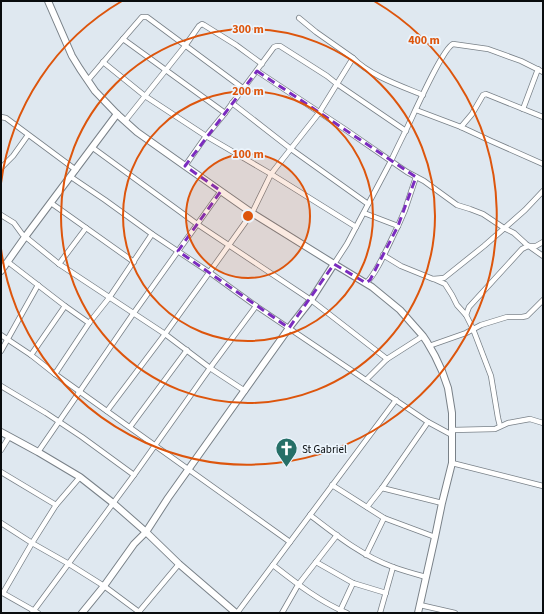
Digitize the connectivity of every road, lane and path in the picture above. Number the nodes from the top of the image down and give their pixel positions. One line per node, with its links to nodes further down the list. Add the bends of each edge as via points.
1 (48, 1): 12 (street, via 72,56)
2 (299, 18): 5 (street)
3 (123, 39): 4 (street, via 142,17 146,17); 6 (street); 9 (street)
4 (185, 46): 7 (street, via 202,24); 9 (street); 14 (street)
5 (353, 58): 13 (street); 15 (street, via 372,72)
6 (103, 62): 12 (street); 16 (street)
7 (262, 64): 10 (street); 13 (street, via 274,47 280,46)
8 (538, 69): 11 (street); 15 (street, via 488,49 453,44 444,54); 18 (street)
9 (166, 70): 16 (street); 20 (street)
10 (257, 71): 14 (street); 21 (street)
11 (543, 72)
12 (88, 80): 22 (street)
13 (337, 84): 21 (street); 27 (street)
14 (244, 88): 17 (street)
15 (423, 95): 19 (street)
16 (145, 96): 25 (street); 29 (street)
17 (232, 104): 20 (street); 31 (street)
18 (523, 109): 23 (street); 26 (street, via 486,94)
19 (416, 110): 26 (street); 27 (street)
20 (225, 113): 29 (street)
21 (319, 113): 31 (street); 32 (street)
22 (117, 114): 25 (street); 30 (street)
23 (543, 117)
24 (2, 118): 28 (street, via 6,118)
25 (125, 121): 34 (street)
26 (461, 127): 33 (street)
27 (406, 131): 32 (street)
28 (28, 135): 35 (street); 36 (street)
29 (206, 136): 34 (street); 37 (street)
30 (93, 148): 36 (street); 47 (street)
31 (291, 149): 37 (street); 43 (street)
32 (390, 160): 39 (street); 43 (street)
33 (543, 163)
34 (185, 166): 41 (street)
35 (1, 168)
36 (76, 170): 38 (street)
37 (271, 174): 44 (street); 49 (street)
38 (71, 177): 42 (street); 52 (street)
39 (416, 177): 48 (street); 51 (street, via 457,205 470,208)
40 (543, 191): 51 (street)
41 (221, 192): 44 (street); 47 (street)
42 (51, 203): 50 (street); 53 (street)
43 (368, 204): 45 (street)
44 (252, 213): 55 (street); 63 (street)
45 (364, 213): 48 (street); 49 (street)
46 (1, 215): 53 (street, via 14,223)
47 (198, 224): 55 (street); 57 (street)
48 (398, 226): 58 (street)
49 (356, 227): 63 (street)
50 (86, 228): 61 (street); 62 (street)
51 (504, 228): 56 (street, via 514,232); 66 (street, via 444,278)
52 (152, 234): 57 (street); 61 (street)
53 (25, 237): 60 (street); 62 (street)
54 (543, 242): 56 (street, via 536,246)
55 (228, 245): 65 (street); 70 (street)
56 (528, 246): 59 (street); 75 (street, via 512,259 469,307)
57 (178, 251): 65 (street); 74 (street)
58 (384, 255): 66 (street, via 401,266); 67 (street)
59 (543, 256)
60 (8, 262): 64 (street); 68 (street)
61 (134, 262): 69 (street)
62 (59, 264): 69 (street)
63 (334, 264): 67 (street); 70 (street)
64 (1, 272)
65 (209, 272): 73 (street); 79 (street)
66 (433, 279): 75 (street, via 445,284 457,306)
67 (366, 283): 81 (street, via 400,310)
68 (38, 285): 72 (street); 82 (street)
69 (109, 298): 74 (street); 76 (street)
70 (311, 300): 77 (street); 87 (street)
71 (543, 300): 78 (street, via 527,316 507,317)
72 (65, 306): 76 (street); 86 (street)
73 (256, 306): 77 (street); 88 (street)
74 (133, 314): 79 (street); 93 (street)
75 (466, 315): 78 (street)
76 (90, 323): 89 (street)
77 (288, 328): 90 (street); 92 (street)
78 (473, 329): 83 (street); 99 (street, via 491,376)
79 (165, 334): 84 (street); 95 (street)
80 (1, 335): 82 (street)
81 (422, 336): 83 (street); 87 (street)
82 (8, 339): 85 (street); 86 (street)
83 (429, 346): 102 (street, via 448,388)
84 (187, 350): 88 (street); 100 (street)
85 (1, 351)
86 (31, 355): 89 (street)
87 (387, 359): 90 (street)
88 (210, 368): 92 (street); 104 (street)
89 (55, 374): 93 (street)
90 (366, 380): 94 (street)
91 (1, 386): 96 (street)
92 (245, 390): 108 (street)
93 (80, 392): 95 (street); 96 (street)
94 (396, 400): 97 (street); 112 (street)
95 (107, 411): 100 (street)
96 (58, 422): 106 (street); 110 (street)
97 (428, 422): 102 (street); 114 (street)
98 (543, 423): 99 (street, via 530,419)
99 (500, 426): 102 (street)
100 (130, 428): 104 (street)
101 (1, 432): 103 (street)
102 (452, 432): 107 (street)
103 (9, 437): 105 (street); 106 (street)
104 (155, 446): 108 (street); 110 (street)
105 (1, 450)
106 (38, 452): 111 (street)
107 (452, 463): 113 (street); 116 (street)
108 (189, 470): 122 (street); 126 (street)
109 (1, 472): 117 (street)
110 (134, 475): 115 (street)
111 (80, 477): 115 (street); 117 (street)
112 (332, 485): 118 (street); 119 (street)
113 (543, 486)
114 (382, 488): 116 (street); 118 (street)
115 (113, 503): 122 (street); 129 (street)
116 (442, 503): 124 (street)
117 (56, 505): 125 (street)
118 (367, 507): 120 (street)
119 (310, 515): 123 (street); 126 (street)
120 (384, 518): 124 (street); 127 (street)
121 (1, 523): 125 (street)
122 (146, 532): 130 (street); 136 (street, via 134,544)
123 (336, 535): 127 (street); 128 (street)
124 (435, 537): 133 (street)
125 (32, 542): 129 (street); 137 (street)
126 (290, 542): 131 (street)
127 (366, 555): 132 (street)
128 (316, 562): 134 (street); 135 (street)
129 (69, 564): 136 (street); 140 (street)
130 (180, 564): 143 (street); 144 (street)
131 (273, 565): 135 (street); 144 (street)
132 (393, 567): 133 (street); 138 (street)
133 (426, 577): 139 (street)
134 (352, 582): 138 (street); 141 (street)
135 (298, 585): 141 (street); 145 (street)
136 (104, 586): 142 (street); 143 (street)
137 (2, 593): 140 (street)
138 (386, 594): 147 (street)
139 (420, 604): 148 (street); 149 (street)
140 (35, 612)
141 (340, 612): 146 (street)
142 (82, 613)
143 (139, 613)
144 (237, 613)
145 (282, 613)
146 (347, 613)
147 (380, 613)
148 (418, 613)
149 (455, 613)

